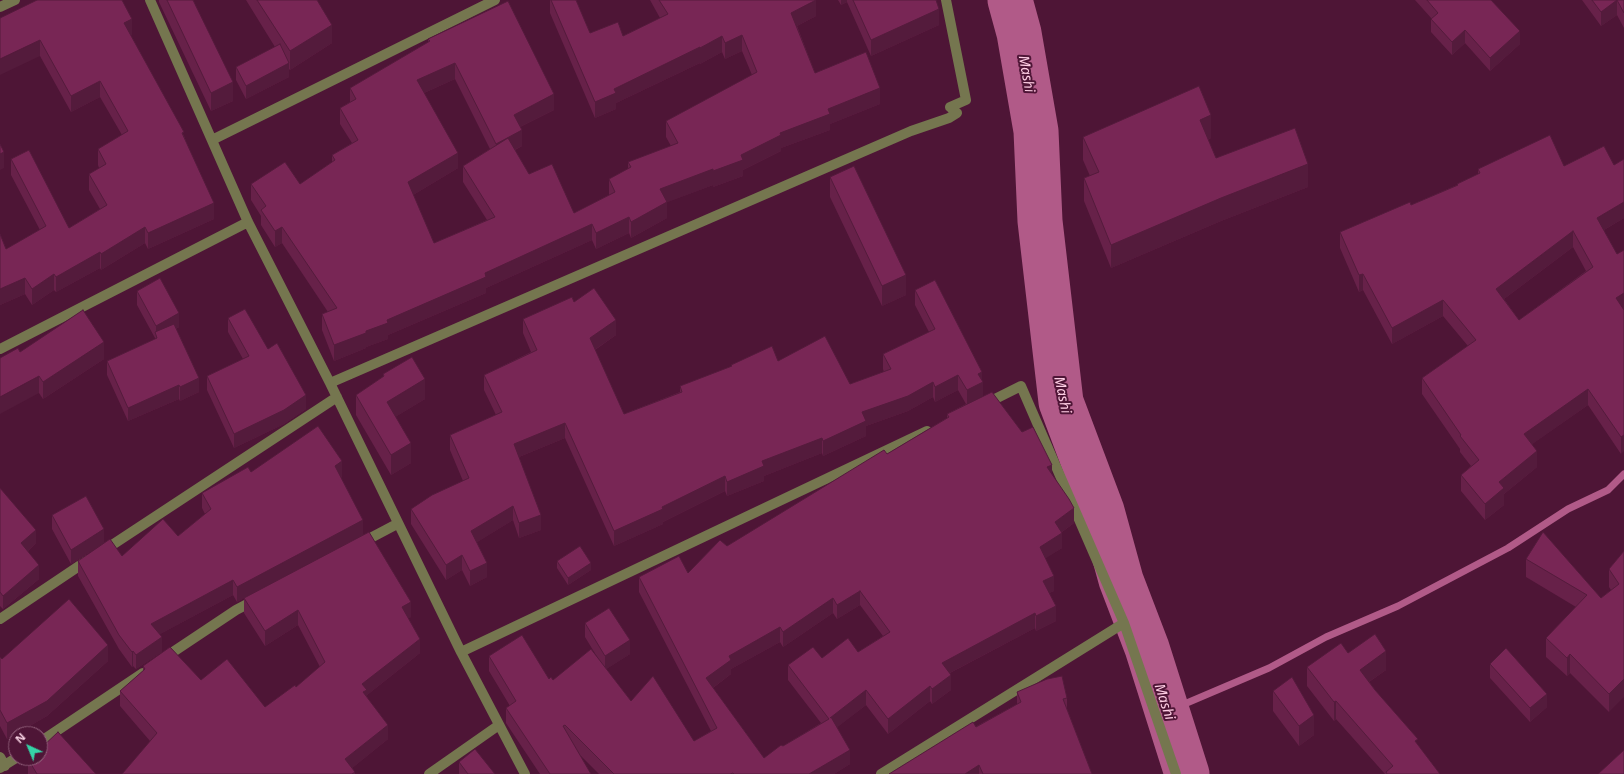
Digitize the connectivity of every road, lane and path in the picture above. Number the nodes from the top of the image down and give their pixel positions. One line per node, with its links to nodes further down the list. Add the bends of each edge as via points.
1 (15, 0): 5 (street)
2 (150, 0): 6 (street)
3 (496, 0): 6 (street)
4 (946, 0): 9 (street, via 966,100 950,107 957,113 949,118 911,131)
5 (0, 7)
6 (212, 140): 7 (street)
7 (248, 222): 8 (street); 9 (street)
8 (0, 350)
9 (330, 383): 10 (street)
10 (337, 397): 13 (street); 16 (street)
11 (972, 410): 17 (street, via 1021,386)
12 (938, 426): 18 (street)
13 (398, 524): 14 (street); 18 (street)
14 (356, 546)
15 (264, 595): 20 (street, via 236,610)
16 (0, 619)
17 (1124, 623): 23 (street); 24 (street)
18 (461, 652): 19 (street)
19 (499, 725): 21 (street); 22 (street)
20 (48, 737)
21 (429, 774)
22 (525, 774)
23 (881, 774)
24 (1176, 774)

